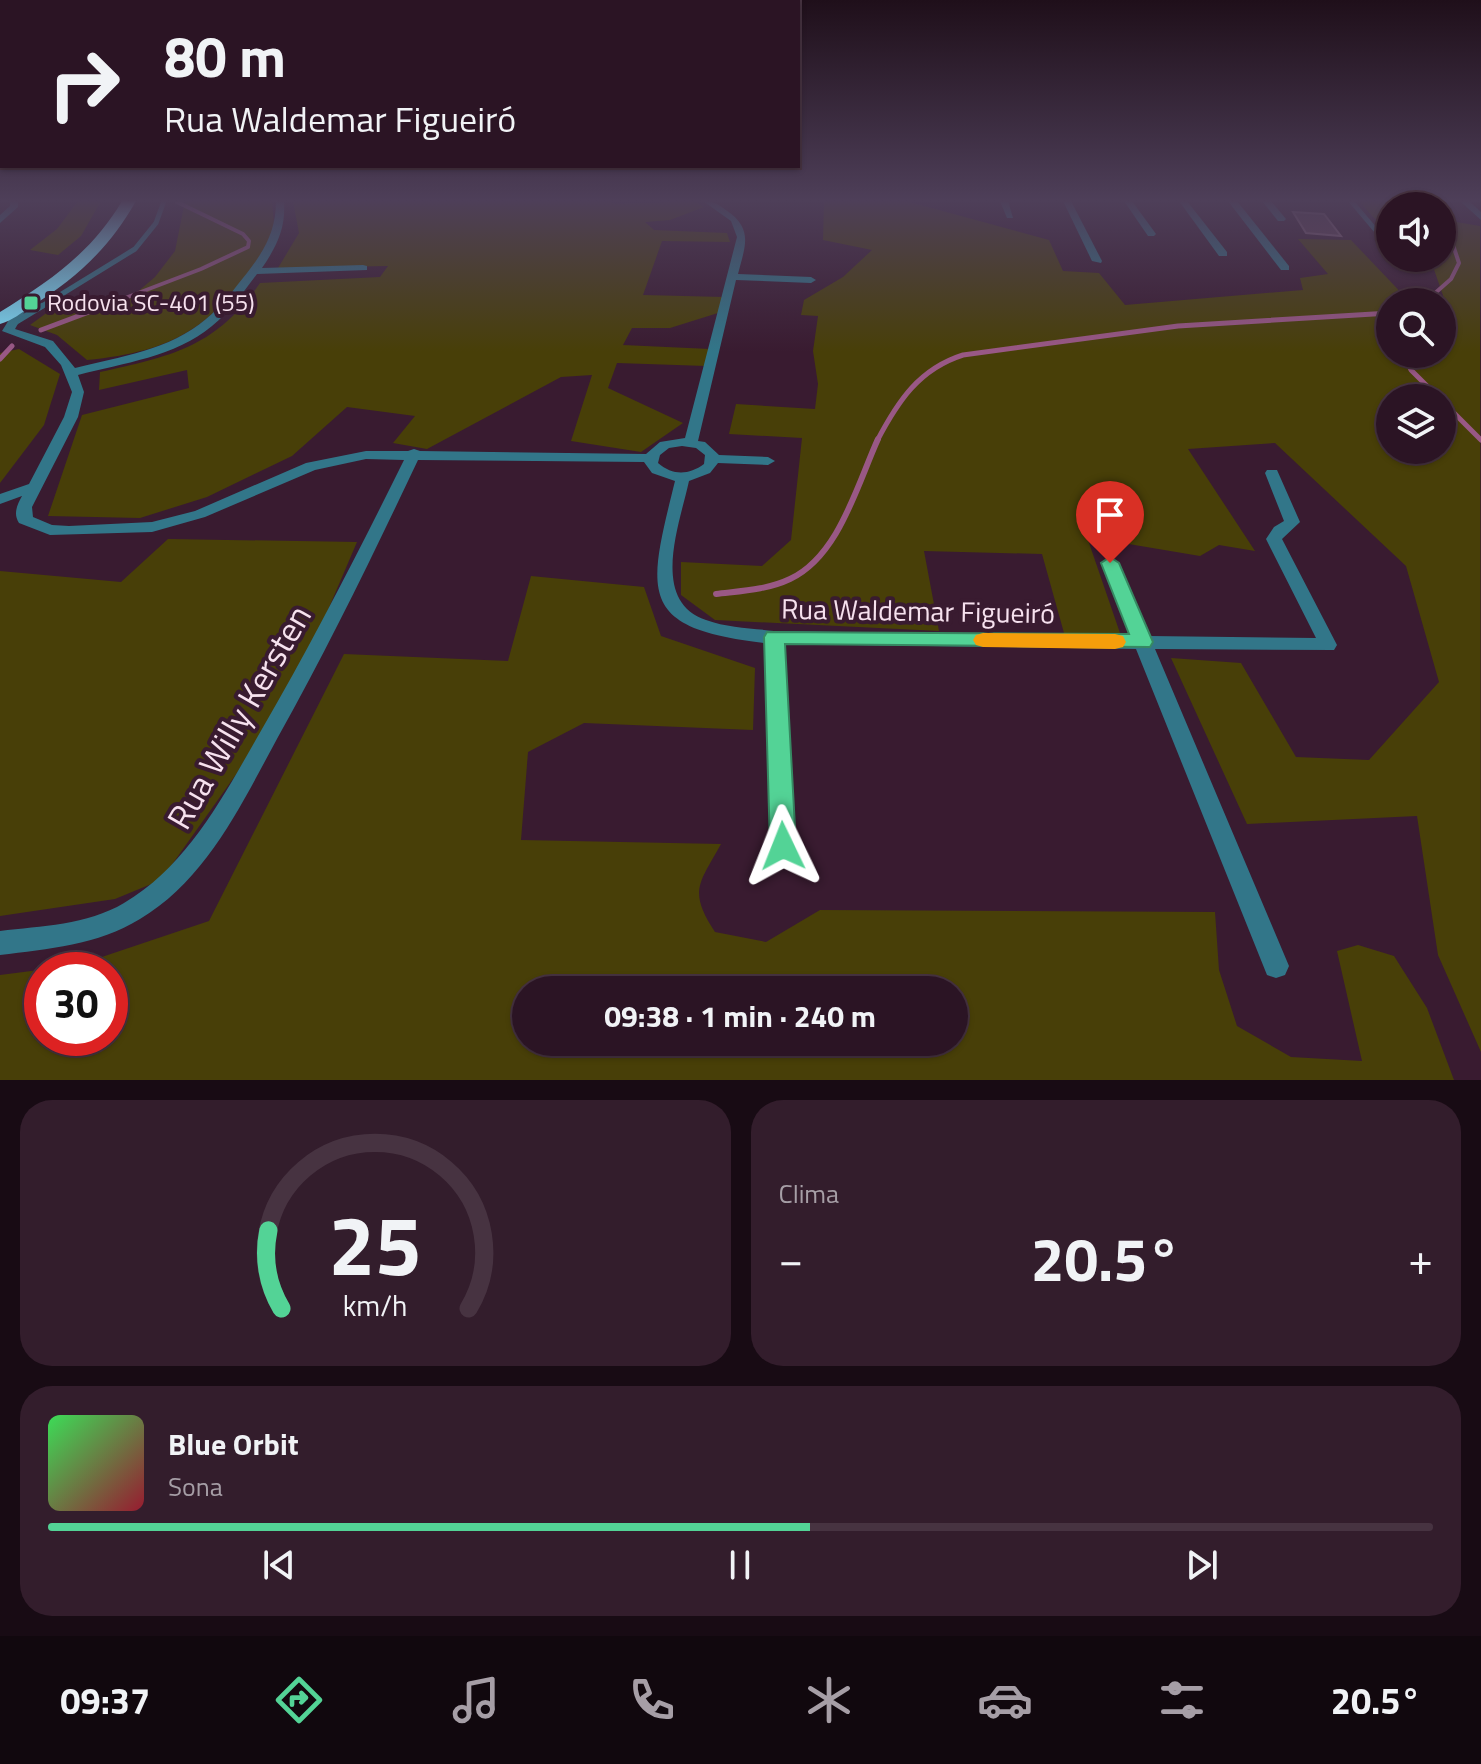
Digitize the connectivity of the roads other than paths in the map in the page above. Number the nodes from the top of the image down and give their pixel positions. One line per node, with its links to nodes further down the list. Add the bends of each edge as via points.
1 (81, 251): 16 (highway)
2 (96, 251): 17 (highway)
3 (131, 251): 17 (lane)
4 (269, 251): 13 (street)
5 (738, 251): 14 (street)
6 (1092, 251): 10 (street)
7 (1221, 251): 9 (street)
8 (1272, 251): 12 (street)
9 (1223, 254)
10 (1097, 261)
11 (363, 268): 13 (street)
12 (1285, 268)
13 (254, 271): 20 (street, via 219,313 190,335)
14 (733, 277): 15 (street); 21 (street)
15 (811, 280)
16 (0, 308)
17 (5, 322): 18 (street, via 11,334)
18 (24, 337): 19 (street); 20 (street, via 49,344)
19 (1, 342)
20 (71, 373): 28 (street, via 76,404)
21 (691, 442): 23 (street, via 665,445); 24 (street, via 707,449)
22 (414, 453): 23 (street); 28 (street, via 329,461 200,514 129,530 69,531 34,525 23,513); 34 (street, Rua Willy Kersten, via 319,650 192,861 132,911 91,930)
23 (651, 458): 27 (street, via 662,474)
24 (713, 459): 25 (street); 27 (street, via 707,469)
25 (768, 461)
26 (1272, 473): 32 (street, Rua Waldemar Figueiró, via 1292,522 1274,539 1329,643)
27 (683, 477): 31 (street, Rua Waldemar Figueiró, via 662,573 667,599 678,612 710,629)
28 (33, 487): 29 (street)
29 (0, 499)
30 (1110, 563): 32 (street)
31 (774, 637): 32 (street, Rua Waldemar Figueiró); 33 (street)
32 (1143, 642): 35 (street)
33 (783, 846)
34 (0, 943)
35 (1276, 966)

